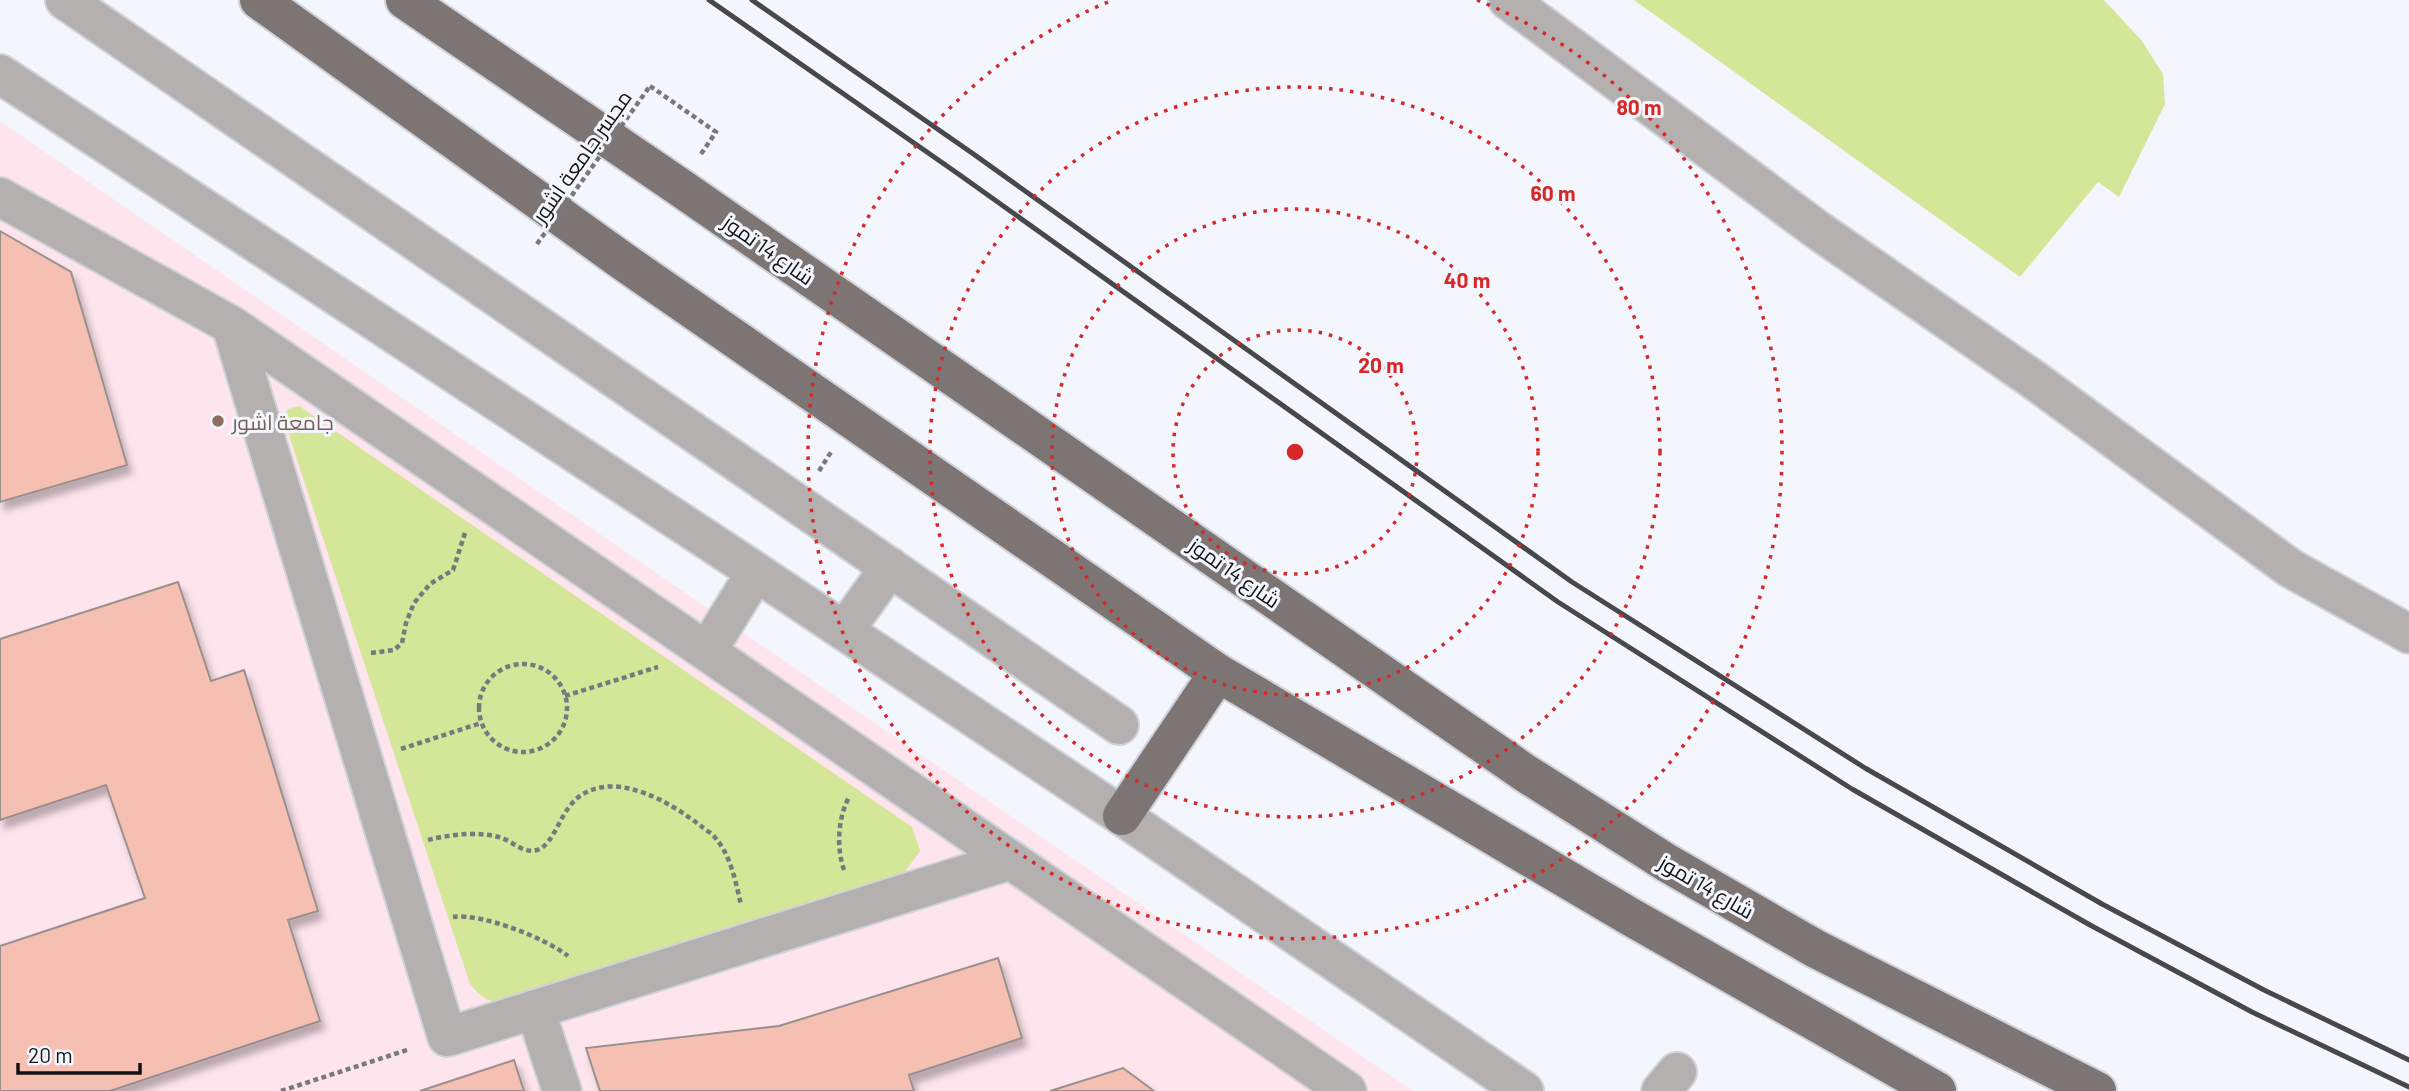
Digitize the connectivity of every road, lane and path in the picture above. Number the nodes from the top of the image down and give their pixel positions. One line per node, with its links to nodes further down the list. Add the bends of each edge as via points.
1 (65, 0): 12 (lane)
2 (260, 0): 10 (main road)
3 (405, 0): 39 (main road, شارع 14 تموز, via 1525,773 1667,863 1816,949)
4 (1508, 0): 16 (lane, via 2290,568)
5 (0, 74): 14 (lane)
6 (716, 132): 8 (path, مجسر جامعة اشور, bridge, via 650,86)
7 (0, 197): 9 (lane)
8 (537, 244)
9 (231, 325): 11 (lane); 18 (lane)
10 (852, 419): 12 (path); 19 (main road)
11 (480, 495): 17 (lane); 18 (path, via 453,570 430,584 414,603 402,643 394,650)
12 (798, 505): 13 (lane)
13 (890, 567): 15 (lane); 22 (lane)
14 (756, 572): 15 (lane); 17 (lane)
15 (844, 631): 25 (lane)
16 (2409, 634)
17 (707, 652): 20 (path); 24 (lane)
18 (332, 658): 23 (lane)
19 (1218, 673): 25 (main road); 38 (main road)
20 (565, 696): 21 (path, via 566,721 559,734 535,751 505,749 492,741); 21 (path, via 544,669 516,664 503,668 483,689 478,702)
21 (481, 723): 23 (path)
22 (1119, 725)
23 (364, 762): 26 (lane)
24 (867, 762): 27 (lane); 28 (path, via 844,806 839,832 841,860)
25 (1122, 816): 37 (lane)
26 (390, 849): 29 (lane); 30 (path, via 438,837 476,834 503,838 535,851 548,844 569,803 585,792 611,787 636,790 685,814 716,838 738,891 742,911)
27 (1011, 860): 28 (lane); 36 (lane)
28 (857, 909): 30 (lane)
29 (412, 923): 31 (path, via 464,915 525,932 560,950); 33 (lane)
30 (738, 946): 31 (lane)
31 (608, 987): 32 (lane)
32 (535, 1009): 33 (lane); 35 (lane)
33 (447, 1037): 34 (path)
34 (282, 1091)
35 (562, 1091)
36 (1347, 1091)
37 (1524, 1091)
38 (1937, 1091)
39 (2097, 1091)

